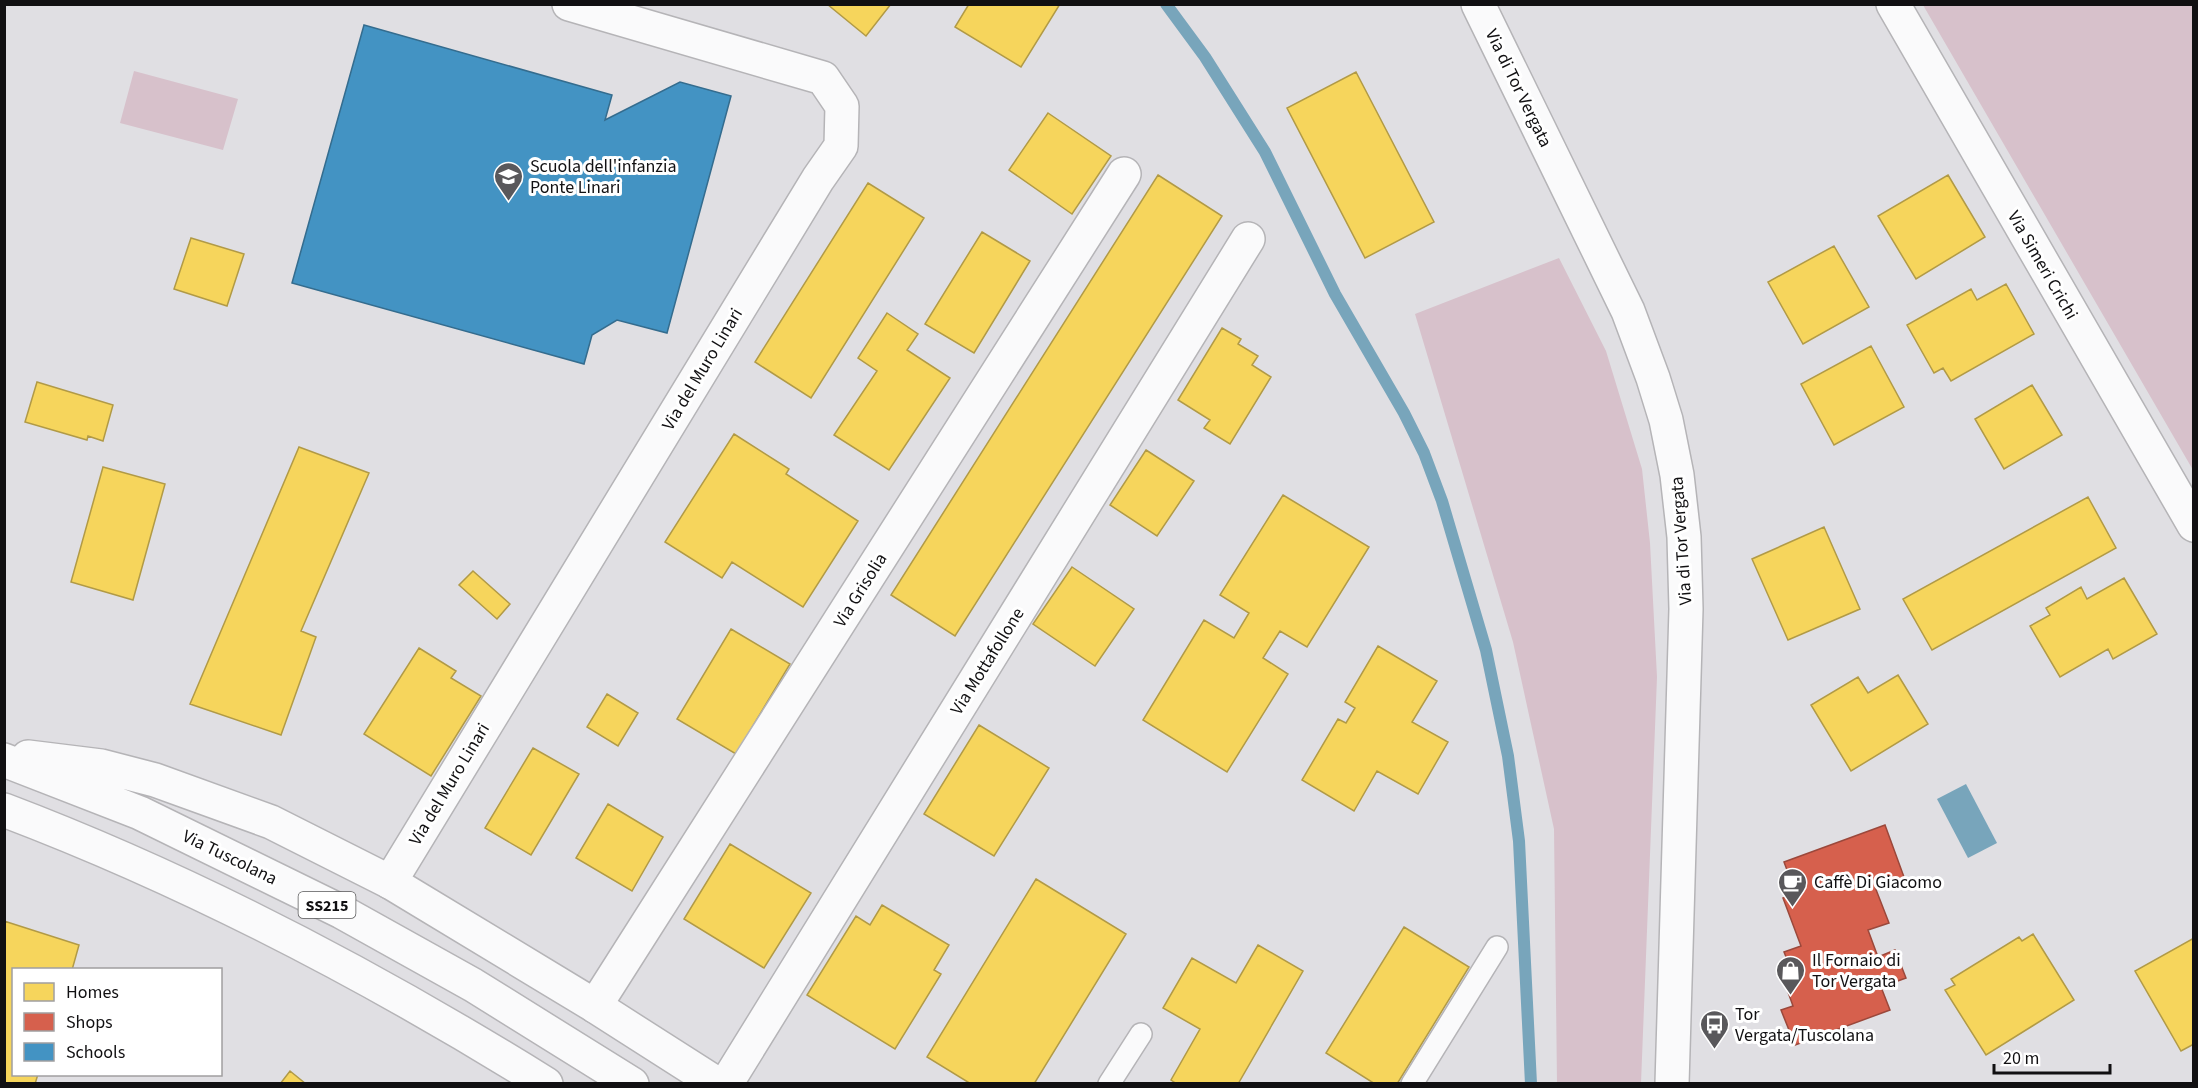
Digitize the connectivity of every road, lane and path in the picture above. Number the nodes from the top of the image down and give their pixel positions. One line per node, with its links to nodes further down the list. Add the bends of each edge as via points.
1 (569, 4): 4 (street, Via del Muro Linari)
2 (1478, 4): 20 (street, Via di Tor Vergata, via 1628,311 1660,398 1677,474 1686,609)
3 (1893, 4): 7 (street, Via Simeri Crichi)
4 (650, 16): 10 (street, Via del Muro Linari, via 823,78 842,106 841,146)
5 (1124, 174): 12 (street, Via Grisolia)
6 (1248, 239): 17 (street, Via Mottafollone)
7 (2193, 525)
8 (4, 758): 10 (street, via 63,760 155,780 271,822); 15 (street, Via Tuscolana / SS215, via 140,813 342,912 473,985)
9 (4, 810): 14 (street, SS215, via 131,862 270,928 397,995)
10 (390, 882): 12 (street)
11 (1497, 947): 19 (lane)
12 (595, 1006): 16 (street)
13 (1141, 1034): 18 (lane)
14 (546, 1083)
15 (632, 1083)
16 (717, 1083)
17 (726, 1083)
18 (1109, 1083)
19 (1412, 1083)
20 (1672, 1083)

